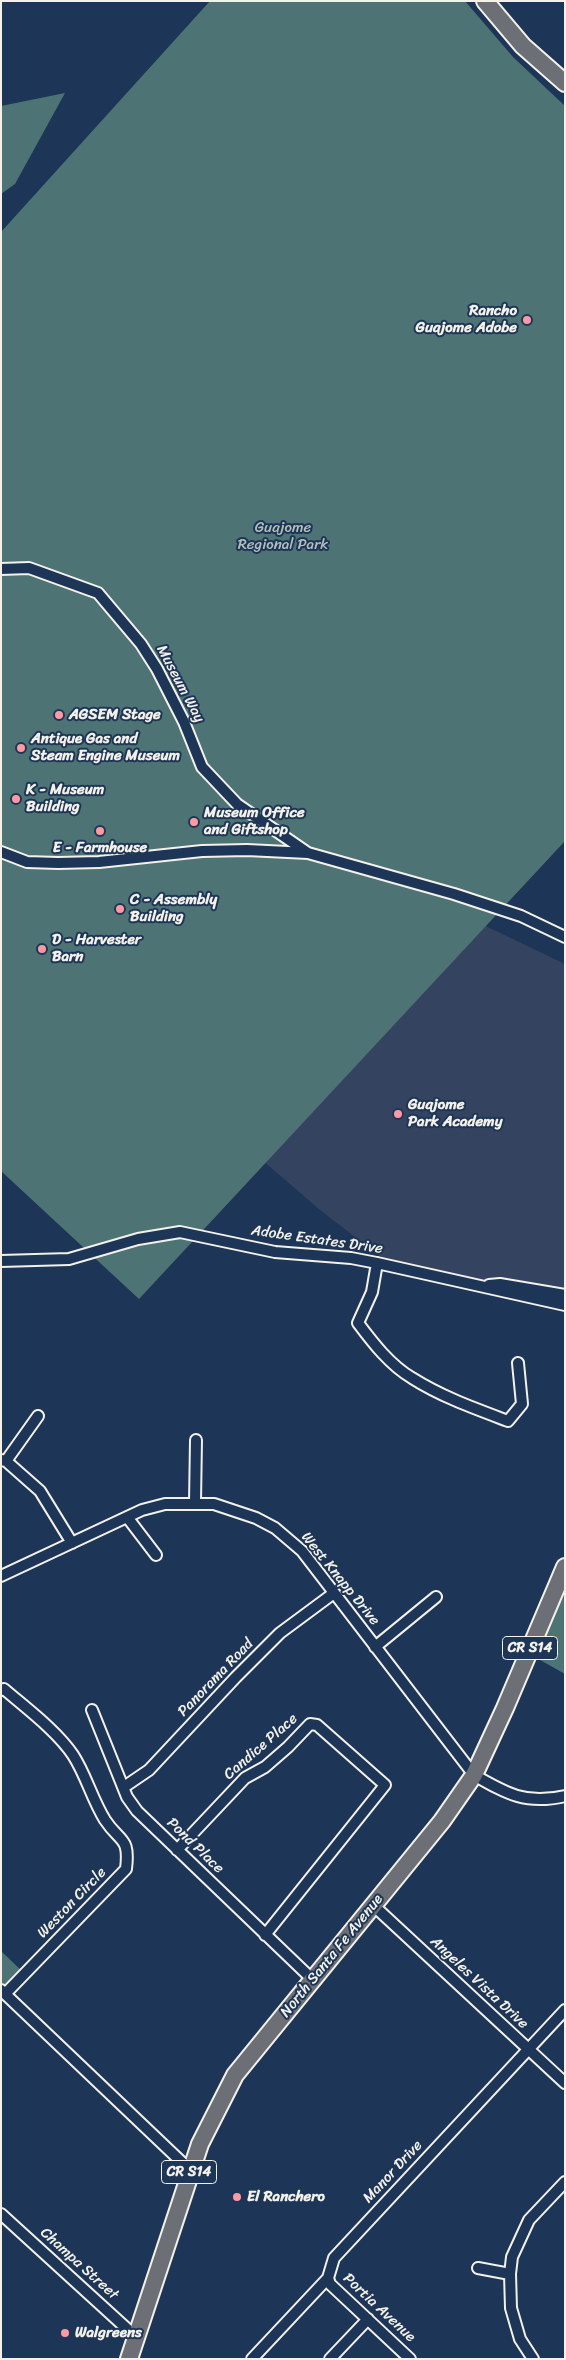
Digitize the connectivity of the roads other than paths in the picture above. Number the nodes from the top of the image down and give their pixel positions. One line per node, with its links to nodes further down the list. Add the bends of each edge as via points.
1 (485, 1): 2 (main road, via 523,46)
2 (565, 83)
3 (1, 569): 5 (street, Museum Way, via 29,568 98,593 157,668 202,767 237,804)
4 (1, 852): 5 (street, Museum Way, via 27,862 58,863 211,851)
5 (308, 853): 6 (street, Museum Way, via 454,894 521,916)
6 (565, 937)
7 (1, 1260): 8 (street, Adobe Estates Drive, via 69,1259 138,1239 180,1232 275,1252)
8 (377, 1263): 9 (street, Adobe Estates Drive); 12 (street, via 372,1292 358,1323 376,1347 411,1378 463,1404 508,1421 522,1404)
9 (481, 1286): 10 (street, Adobe Estates Drive, via 500,1284); 11 (street, Adobe Estates Drive)
10 (565, 1295)
11 (565, 1305)
12 (518, 1363)
13 (38, 1416): 15 (street)
14 (196, 1440): 16 (street)
15 (4, 1461): 18 (street, via 40,1491)
16 (195, 1502): 17 (street, West Knapp Drive, via 165,1504); 22 (street, West Knapp Drive, via 214,1504 275,1528 302,1551)
17 (127, 1517): 18 (street, West Knapp Drive); 19 (street)
18 (72, 1542): 21 (street, West Knapp Drive)
19 (156, 1555)
20 (565, 1567): 27 (main road, North Santa Fe Avenue / CR S14)
21 (1, 1576)
22 (334, 1593): 24 (street, West Knapp Drive); 28 (street, Panorama Road, via 280,1633 149,1770)
23 (436, 1597): 24 (street)
24 (375, 1647): 27 (street, West Knapp Drive)
25 (1, 1690): 34 (street, Weston Circle, via 4,1689 32,1713 72,1753 106,1821 126,1843 128,1852 126,1869)
26 (92, 1710): 28 (street, Pond Place)
27 (474, 1775): 29 (street, via 503,1792 524,1799 546,1800); 31 (main road, North Santa Fe Avenue / CR S14, via 442,1821)
28 (124, 1787): 30 (street, Pond Place, via 137,1811)
29 (565, 1796)
30 (177, 1850): 32 (street, Pond Place); 32 (street, Candice Place, via 245,1778 264,1767 310,1724 317,1725 385,1785)
31 (374, 1905): 33 (main road, North Santa Fe Avenue / CR S14); 36 (street, Angeles Vista Drive)
32 (265, 1935): 33 (street, Pond Place)
33 (312, 1979): 38 (main road, North Santa Fe Avenue / CR S14, via 235,2075)
34 (3, 1991): 38 (street, Weston Circle)
35 (565, 2010): 36 (street, Manor Drive)
36 (528, 2049): 37 (street, Angeles Vista Drive); 43 (street, Manor Drive, via 334,2258)
37 (565, 2083)
38 (190, 2170): 45 (main road, North Santa Fe Avenue / CR S14)
39 (565, 2182): 42 (street, via 529,2220 512,2257)
40 (1, 2214): 45 (street, Champa Street)
41 (478, 2268): 42 (street)
42 (510, 2274): 50 (street, via 511,2308 520,2339)
43 (328, 2278): 44 (street, Portia Avenue, via 330,2284); 47 (street, Manor Drive)
44 (368, 2318): 48 (street); 49 (street, Portia Avenue)
45 (136, 2337): 46 (main road, North Santa Fe Avenue / CR S14)
46 (129, 2359)
47 (252, 2359)
48 (330, 2359)
49 (410, 2359)
50 (533, 2359)

